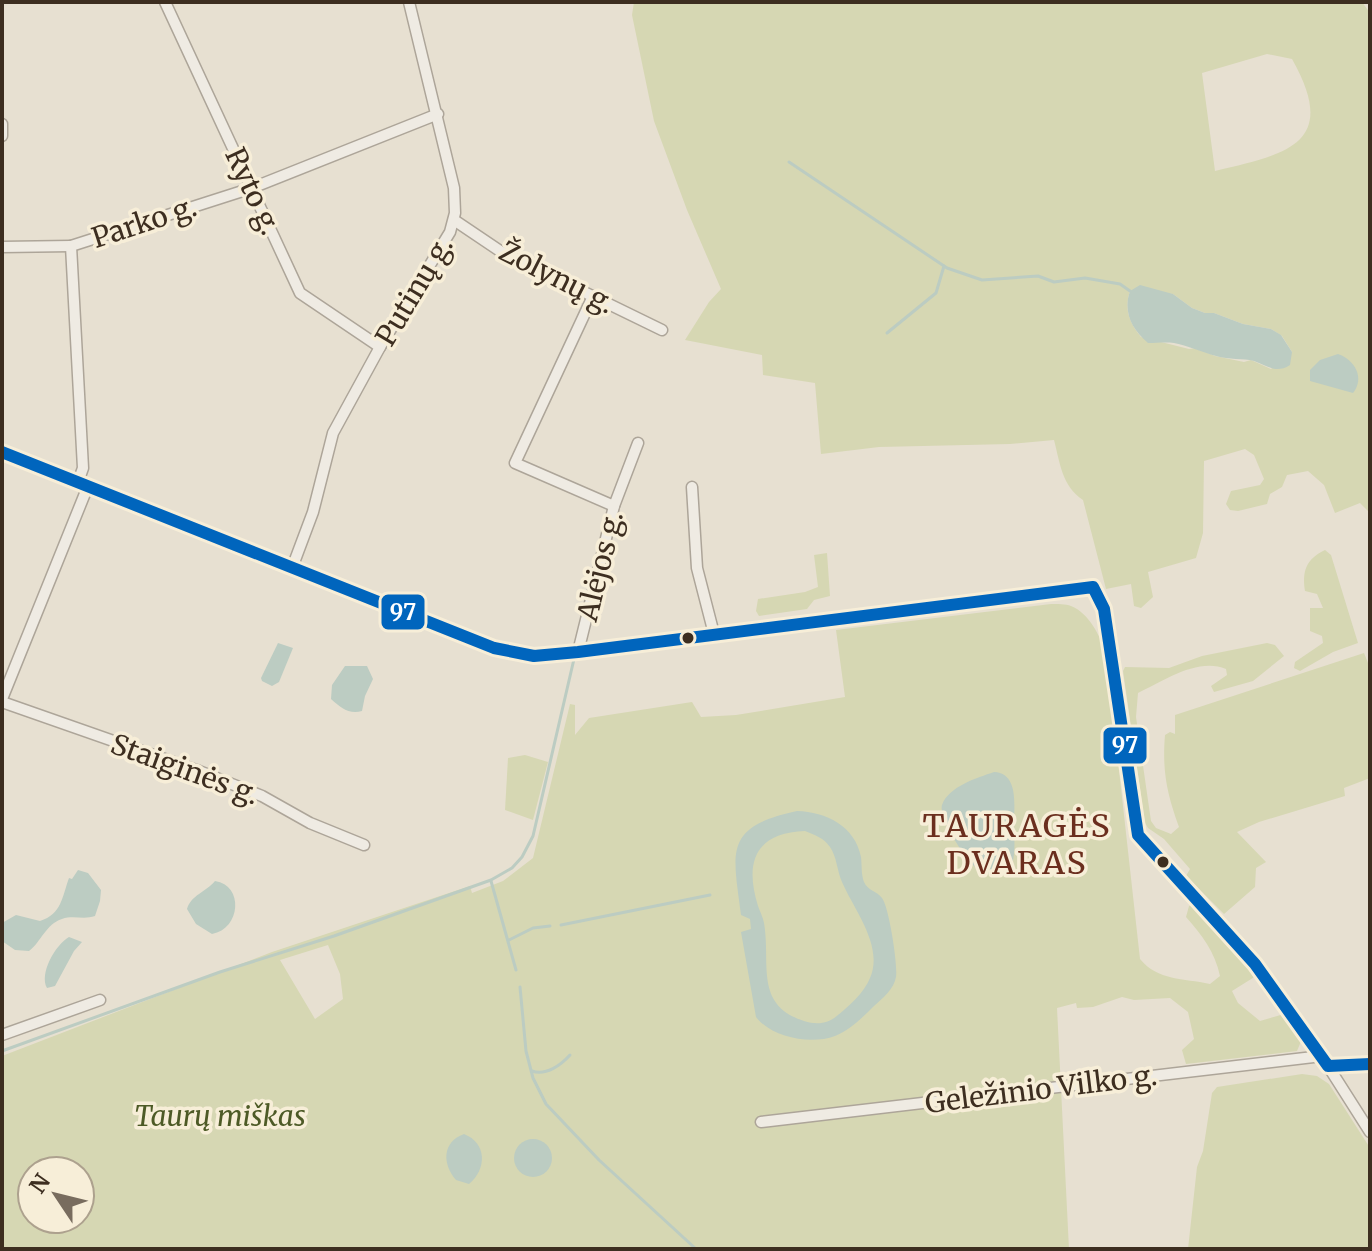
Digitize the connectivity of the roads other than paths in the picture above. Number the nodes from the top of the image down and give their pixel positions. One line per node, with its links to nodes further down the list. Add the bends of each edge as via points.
1 (165, 2): 6 (street, Ryto g.)
2 (409, 2): 3 (street, Putinų g.)
3 (438, 114): 6 (street, Parko g.); 7 (street, Putinų g., via 454,188)
4 (2, 124): 5 (street)
5 (2, 136)
6 (252, 188): 8 (street, Parko g.); 12 (street, Ryto g., via 300,293)
7 (454, 220): 10 (street, Žolynų g., via 500,251); 12 (street, Putinų g.)
8 (71, 246): 9 (street); 15 (street, Parko g.)
9 (2, 247)
10 (593, 296): 11 (street, Žolynų g.); 17 (street, via 515,463)
11 (662, 330)
12 (380, 347): 18 (street, Putinų g., via 333,433)
13 (638, 443): 17 (street, Alėjos g.)
14 (2, 452): 15 (street, Alėjos g.)
15 (83, 484): 18 (street, Alėjos g.); 21 (street, Parko g.)
16 (692, 487): 19 (street, via 697,568)
17 (614, 506): 20 (street, Alėjos g.)
18 (292, 568): 20 (street, Alėjos g., via 509,652)
19 (714, 634): 20 (street); 25 (street, via 1093,587 1104,609 1138,835 1255,964)
20 (578, 652)
21 (2, 700): 22 (street, Staiginės g., via 262,796)
22 (364, 845)
23 (100, 1000): 24 (street)
24 (2, 1035)
25 (1325, 1061): 26 (street, Geležinio Vilko g.); 27 (street, Geležinio Vilko g.); 28 (street)
26 (1370, 1064)
27 (761, 1122)
28 (1370, 1132)

